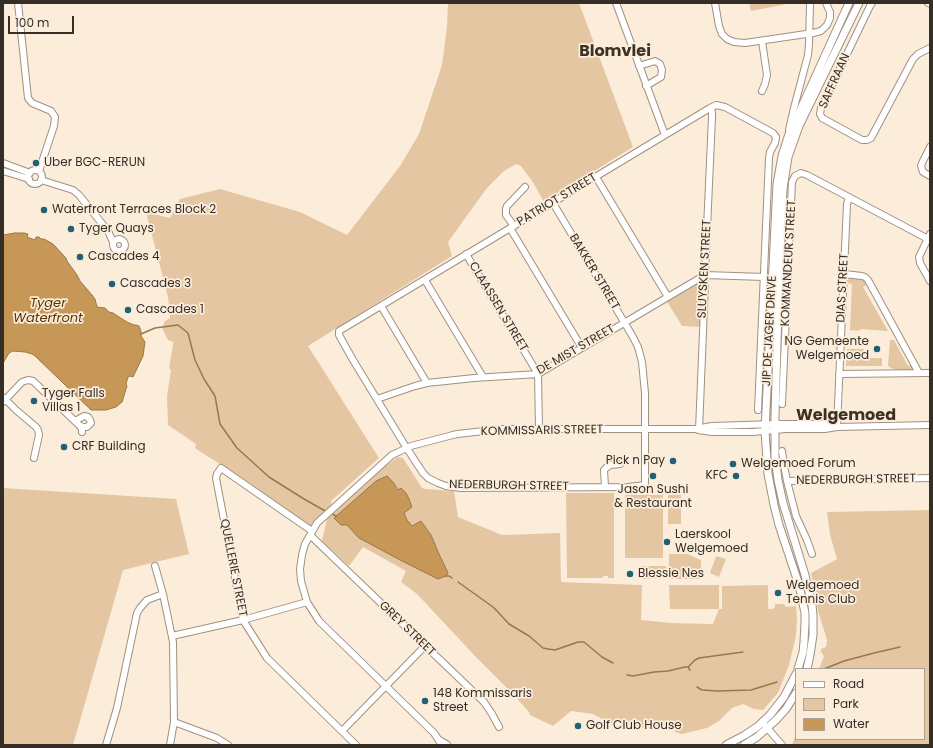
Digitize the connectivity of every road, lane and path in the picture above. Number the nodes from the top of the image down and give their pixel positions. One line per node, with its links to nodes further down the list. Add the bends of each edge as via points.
1 (18, 3): 23 (street, via 28,98 34,104 51,111 55,117)
2 (616, 3): 14 (street)
3 (714, 3): 12 (street, via 724,36 737,43)
4 (810, 3): 9 (street)
5 (826, 3): 10 (street, via 830,15)
6 (849, 3): 19 (main road, JIP DE JAGER DRIVE)
7 (859, 3): 59 (main road, JIP DE JAGER DRIVE, via 808,105 788,157 783,189)
8 (872, 3): 13 (street, SAFFRAAN, via 821,108 822,118 862,140 871,138 913,59)
9 (810, 20): 10 (street, via 816,27); 11 (street)
10 (824, 29): 11 (street)
11 (809, 34): 12 (street); 19 (street, via 808,55)
12 (762, 41): 16 (street, via 766,75)
13 (930, 48)
14 (639, 66): 15 (street); 15 (street, via 655,61 662,66 661,78)
15 (646, 86): 18 (street)
16 (762, 91)
17 (710, 108): 18 (street, PATRIOT STREET); 37 (street, SLUYSKEN STREET, via 712,116); 38 (street, KOMMANDEUR STREET, via 722,106 773,132 776,137 769,158)
18 (664, 135): 26 (street, PATRIOT STREET)
19 (788, 137): 58 (main road, JIP DE JAGER DRIVE, via 777,184)
20 (930, 147): 25 (street, via 921,166)
21 (3, 163): 24 (street)
22 (3, 171): 27 (street)
23 (38, 171): 24 (street); 28 (street, via 42,176)
24 (30, 173): 27 (street)
25 (930, 176)
26 (596, 177): 31 (street, PATRIOT STREET); 41 (street)
27 (29, 179): 28 (street, via 36,184)
28 (41, 180): 34 (street, via 80,195)
29 (524, 187): 32 (street, via 506,209)
30 (849, 197): 33 (street); 36 (street, DIAS STREET); 54 (street, KOMMANDEUR STREET, via 804,173 799,173 792,182)
31 (553, 203): 32 (street, PATRIOT STREET); 43 (street, BAKKER STREET)
32 (512, 227): 35 (street, PATRIOT STREET); 45 (street)
33 (929, 238): 40 (street, via 919,257)
34 (115, 240)
35 (466, 254): 39 (street, PATRIOT STREET); 48 (street, CLAASSEN STREET)
36 (844, 274): 47 (street, via 862,276 868,280); 49 (street, DIAS STREET)
37 (705, 275): 38 (street); 41 (street, DE MIST STREET); 62 (street, SLUYSKEN STREET)
38 (764, 277): 55 (street, KOMMANDEUR STREET)
39 (425, 280): 42 (street, PATRIOT STREET); 50 (street)
40 (930, 282)
41 (668, 296): 43 (street, DE MIST STREET)
42 (381, 306): 44 (street, PATRIOT STREET); 51 (street)
43 (625, 323): 45 (street, DE MIST STREET); 61 (street, BAKKER STREET, via 638,347 642,362)
44 (339, 331): 52 (street, NEDERBURGH STREET)
45 (582, 348): 48 (street, DE MIST STREET)
46 (930, 372): 47 (street)
47 (919, 373): 49 (street)
48 (538, 374): 50 (street, DE MIST STREET); 60 (street, CLAASSEN STREET)
49 (839, 374): 57 (street, DIAS STREET)
50 (483, 377): 51 (street, DE MIST STREET)
51 (427, 383): 52 (street, DE MIST STREET)
52 (377, 399): 64 (street, NEDERBURGH STREET)
53 (4, 401): 63 (street, via 22,382 31,380 77,423); 66 (street, via 39,432)
54 (782, 404)
55 (758, 410)
56 (930, 425): 57 (street, KOMMISSARIS STREET)
57 (837, 427): 59 (street, KOMMISSARIS STREET, via 826,424)
58 (766, 428): 59 (street, KOMMISSARIS STREET); 62 (street, KOMMISSARIS STREET, via 712,432); 77 (main road, JIP DE JAGER DRIVE, via 768,474 774,505)
59 (775, 428): 73 (main road, JIP DE JAGER DRIVE, via 778,480)
60 (539, 429): 61 (street, KOMMISSARIS STREET); 64 (street, KOMMISSARIS STREET, via 503,429 458,434)
61 (645, 429): 62 (street, KOMMISSARIS STREET); 71 (street, BAKKER STREET)
62 (698, 429)
63 (82, 432)
64 (406, 448): 72 (street, NEDERBURGH STREET, via 428,478 446,486); 74 (street, KOMMISSARIS STREET, via 383,462 327,513)
65 (782, 451): 70 (street)
66 (34, 458)
67 (620, 464): 72 (street, via 607,465 604,470)
68 (221, 468): 74 (street, GREY STREET); 80 (street, QUELLERIE STREET, via 216,476)
69 (930, 478): 70 (street, NEDERBURGH STREET)
70 (787, 481): 75 (street, NEDERBURGH STREET, via 796,516)
71 (645, 485): 72 (street, NEDERBURGH STREET)
72 (605, 487)
73 (790, 530): 77 (main road, via 802,577); 84 (main road, via 805,574 813,615 813,635)
74 (311, 533): 79 (street, KOMMISSARIS STREET, via 305,544 300,569); 82 (street, GREY STREET)
75 (812, 554)
76 (155, 566): 78 (street)
77 (799, 585): 83 (main road, JIP DE JAGER DRIVE, via 805,622 803,652)
78 (163, 594): 81 (street); 94 (street, via 147,600 137,613 117,708)
79 (307, 602): 80 (street); 86 (street, KOMMISSARIS STREET, via 324,627)
80 (243, 620): 81 (street); 92 (street, QUELLERIE STREET, via 267,658)
81 (172, 636): 88 (street)
82 (425, 646): 86 (street); 90 (street, GREY STREET, via 484,702)
83 (798, 668)
84 (807, 668)
85 (795, 676): 89 (main road, via 780,704)
86 (386, 686): 92 (street); 93 (street, KOMMISSARIS STREET)
87 (795, 694): 91 (main road)
88 (174, 722): 95 (street); 96 (street, via 217,738)
89 (762, 722): 91 (street); 99 (main road)
90 (499, 727)
91 (768, 728): 100 (main road); 101 (street)
92 (342, 731): 97 (street, QUELLERIE STREET)
93 (441, 743): 98 (main road)
94 (106, 745)
95 (170, 745)
96 (228, 745)
97 (356, 745)
98 (447, 745)
99 (726, 745)
100 (744, 745)
101 (782, 745)

